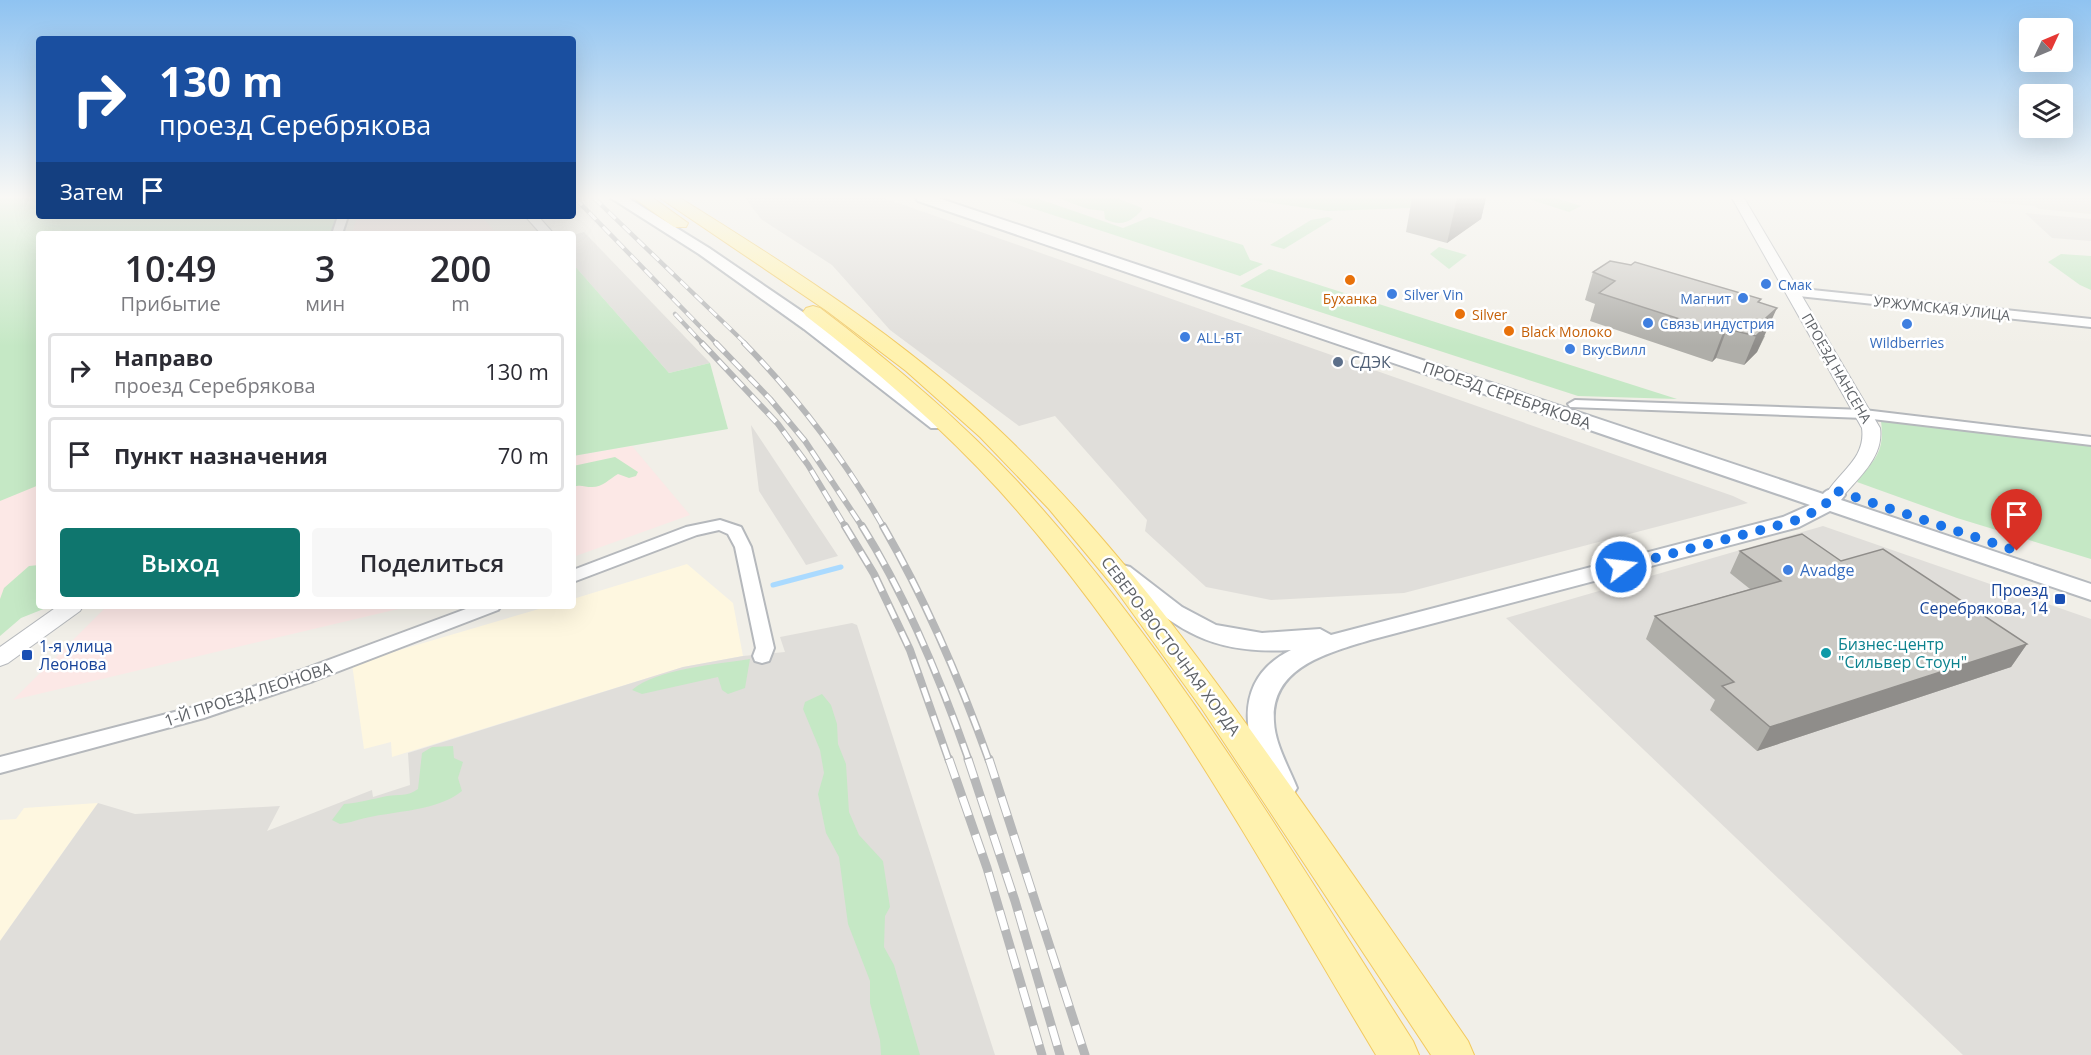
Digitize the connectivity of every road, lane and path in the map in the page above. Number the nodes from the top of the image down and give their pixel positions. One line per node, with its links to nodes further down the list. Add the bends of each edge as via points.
1 (698, 247): 12 (main road, via 856,359)
2 (724, 247): 12 (main road, СЕВЕРО-ВОСТОЧНАЯ ХОРДА, via 903,384)
3 (743, 247): 14 (main road, СЕВЕРО-ВОСТОЧНАЯ ХОРДА, via 854,321 926,377 1045,489)
4 (1073, 247): 13 (main road, ПРОЕЗД СЕРЕБРЯКОВА)
5 (1102, 247): 9 (main road, ПРОЕЗД СЕРЕБРЯКОВА)
6 (1767, 247): 7 (street, ПРОЕЗД НАНСЕНА)
7 (1793, 292): 8 (street, УРЖУМСКАЯ УЛИЦА); 10 (street, ПРОЕЗД НАНСЕНА)
8 (2091, 323)
9 (1575, 404): 10 (street); 13 (main road, ПРОЕЗД СЕРЕБРЯКОВА)
10 (1864, 414): 11 (street); 13 (street, ПРОЕЗД НАНСЕНА, via 1874,439 1871,449)
11 (2091, 441)
12 (986, 463): 25 (main road, СЕВЕРО-ВОСТОЧНАЯ ХОРДА, via 1076,566 1144,656)
13 (1833, 497): 16 (main road, ПРОЕЗД СЕРЕБРЯКОВА); 17 (main road, ПРОЕЗД СЕРЕБРЯКОВА); 20 (main road, via 1812,514 1791,522)
14 (1108, 560): 20 (main road, via 1174,614 1226,638 1281,642); 24 (main road, СЕВЕРО-ВОСТОЧНАЯ ХОРДА, via 1176,648)
15 (576, 575): 21 (street, via 692,531 720,525 735,531 743,547 765,648)
16 (2091, 576)
17 (2091, 592)
18 (68, 609): 22 (street)
19 (484, 609): 23 (street, 1-Й ПРОЕЗД ЛЕОНОВА, via 197,713)
20 (1366, 633): 24 (main road, via 1294,658 1278,670 1268,685 1261,701 1260,724)
21 (762, 656)
22 (0, 658)
23 (0, 765)
24 (1288, 807): 26 (main road, СЕВЕРО-ВОСТОЧНАЯ ХОРДА)
25 (1399, 1055)
26 (1454, 1055)

